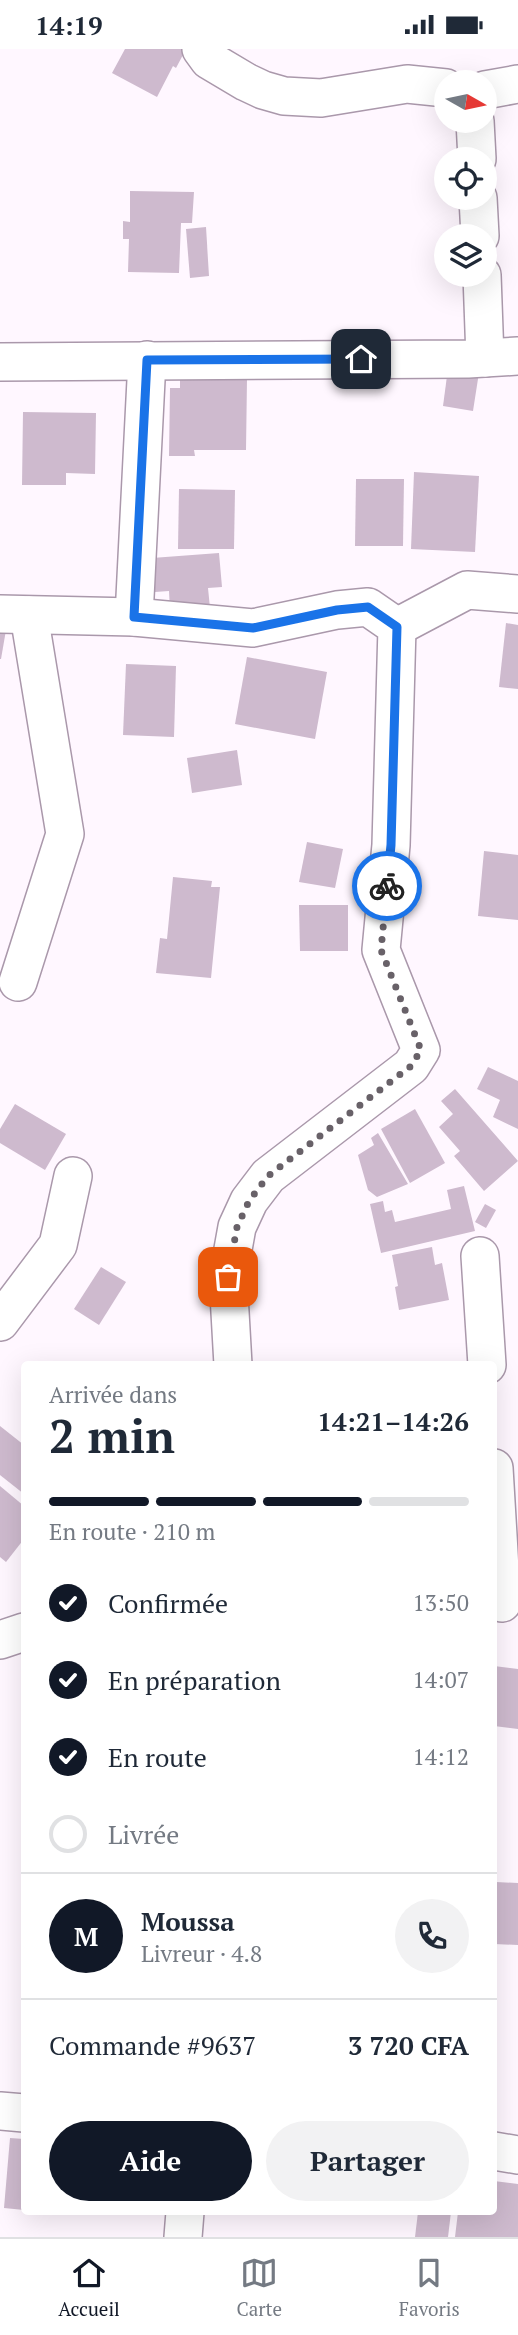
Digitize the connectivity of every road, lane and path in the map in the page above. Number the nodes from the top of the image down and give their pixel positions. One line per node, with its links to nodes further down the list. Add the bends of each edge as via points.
1 (201, 49): 3 (street, via 209,60 246,82 284,96 321,99 407,84)
2 (518, 84): 4 (street)
3 (434, 87)
4 (497, 88)
5 (485, 287): 6 (street)
6 (501, 357): 7 (street)
7 (147, 360): 8 (street); 11 (street)
8 (0, 362)
9 (518, 594): 12 (street, via 467,590)
10 (15, 615): 11 (street); 13 (street, via 65,834)
11 (134, 617): 12 (street, via 253,628 368,607)
12 (397, 627): 17 (street, via 391,845 381,950 421,1050 411,1066 268,1176 249,1201 237,1227 228,1277)
13 (18, 982)
14 (73, 1176): 16 (street, via 58,1245)
15 (480, 1257): 18 (street)
16 (0, 1322)
17 (233, 1361)
18 (487, 1361)
19 (497, 1505): 20 (street)
20 (505, 1603)
21 (21, 1633): 22 (street)
22 (0, 1640)
23 (0, 2111): 24 (street)
24 (21, 2113)
25 (497, 2152): 26 (street)
26 (518, 2155)
27 (186, 2215): 28 (street)
28 (183, 2237)

